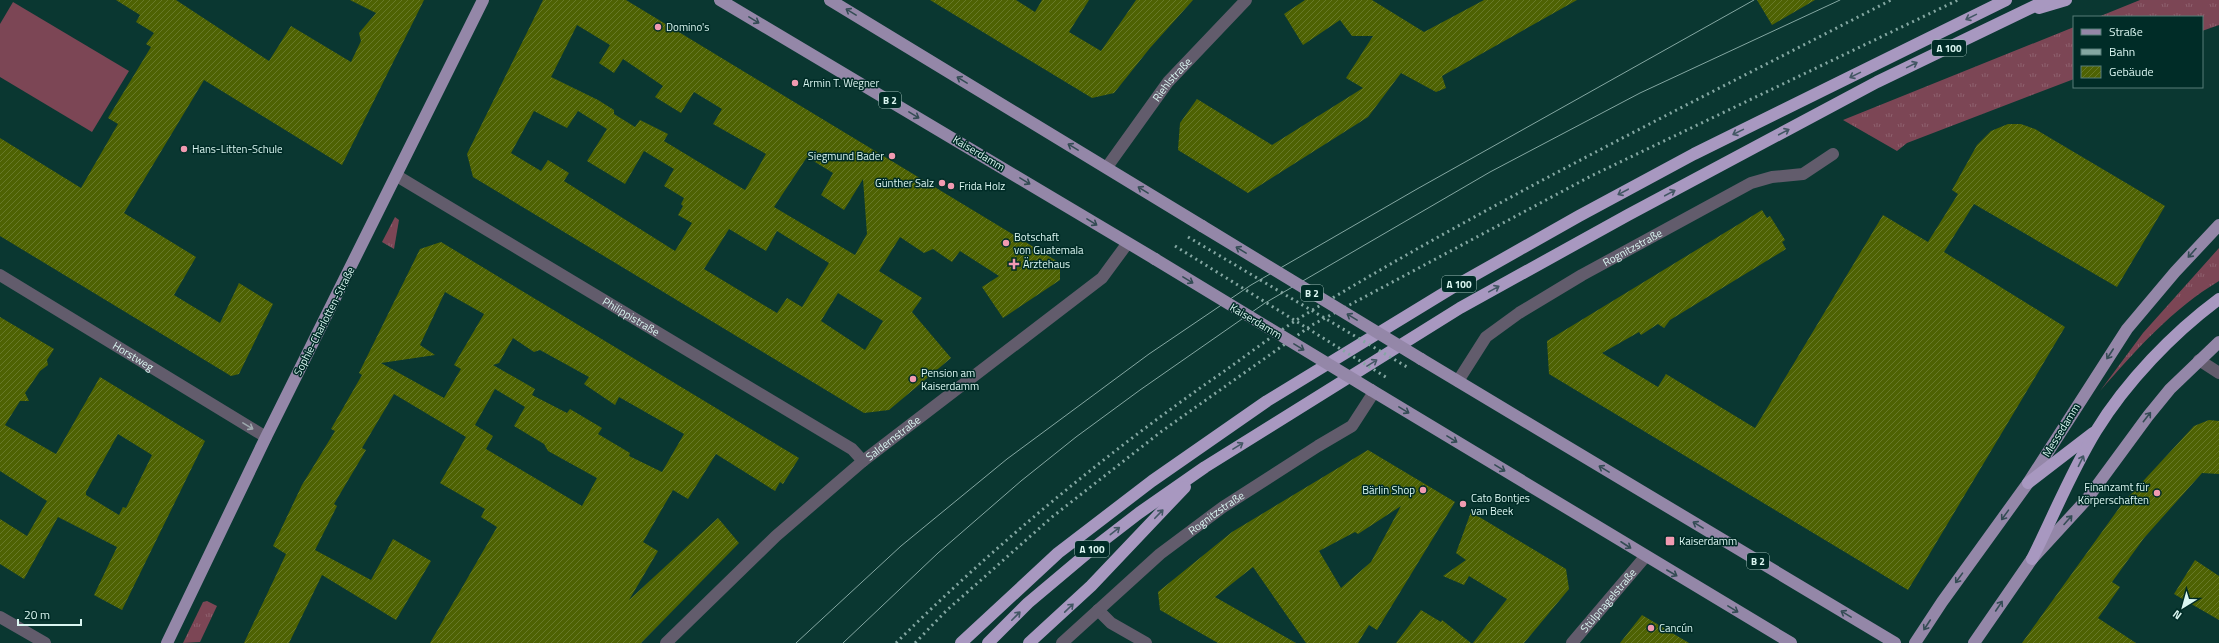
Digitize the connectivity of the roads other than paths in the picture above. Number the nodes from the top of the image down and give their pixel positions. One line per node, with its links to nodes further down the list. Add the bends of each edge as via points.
1 (483, 0): 11 (main road, Sophie-Charlotten-Straße)
2 (720, 0): 13 (main road, Kaiserdamm / B 2, one-way to 13, via 1046,193)
3 (830, 0): 10 (main road, B 2, one-way to 3)
4 (1246, 0): 10 (street, Riehlstraße, via 1168,82)
5 (2006, 0): 33 (highway, A 100, one-way to 33, via 1694,154 1579,216 1457,285 1267,401 1152,481 1058,553)
6 (2047, 0): 8 (highway, A 100)
7 (2066, 0): 8 (highway)
8 (2021, 13): 24 (highway, A 100, one-way to 8, via 1474,300 1877,82)
9 (1833, 154): 19 (street, Rognitzstraße, via 1803,174 1772,177 1751,184 1570,282 1486,336)
10 (1107, 167): 19 (main road, B 2, one-way to 10, bridge)
11 (397, 176): 22 (main road, Sophie-Charlotten-Straße); 23 (street, Philippistraße, via 852,449)
12 (2219, 225): 25 (main road, Messedamm, one-way to 25, via 2184,261 2127,328)
13 (1127, 244): 20 (main road, Kaiserdamm / B 2, one-way to 20, bridge); 23 (street, Saldernstraße, via 1102,278)
14 (0, 276): 22 (street, Horstweg, one-way to 22)
15 (2219, 299): 21 (highway, via 2200,313 2150,360)
16 (2219, 342): 17 (main road)
17 (2198, 360): 18 (street); 27 (main road, one-way to 17, via 2086,499 2148,416)
18 (2219, 373)
19 (1458, 380): 40 (main road, B 2, one-way to 19)
20 (1373, 391): 26 (main road, Kaiserdamm / B 2, one-way to 26); 28 (street, Rognitzstraße, via 1352,426 1223,506 1160,554)
21 (2096, 431): 25 (highway); 27 (highway, one-way to 21)
22 (266, 437): 31 (main road, Sophie-Charlotten-Straße)
23 (862, 461): 32 (street, Saldernstraße, via 776,536)
24 (1205, 467): 34 (highway, A 100, one-way to 24, via 1028,604 1091,550); 35 (highway, one-way to 24, via 1091,586)
25 (2028, 484): 41 (main road, Messedamm, one-way to 41)
26 (1645, 557): 38 (street, Stülpnagelstraße); 39 (main road, Kaiserdamm / B 2, one-way to 39)
27 (2032, 559): 42 (main road, one-way to 27)
28 (1098, 610): 36 (street, Rognitzstraße); 37 (street, via 1111,623)
29 (0, 617): 30 (street)
30 (45, 643)
31 (167, 643)
32 (666, 643)
33 (961, 643)
34 (988, 643)
35 (1030, 643)
36 (1062, 643)
37 (1146, 643)
38 (1572, 643)
39 (1791, 643)
40 (1895, 643)
41 (1915, 643)
42 (1974, 643)

